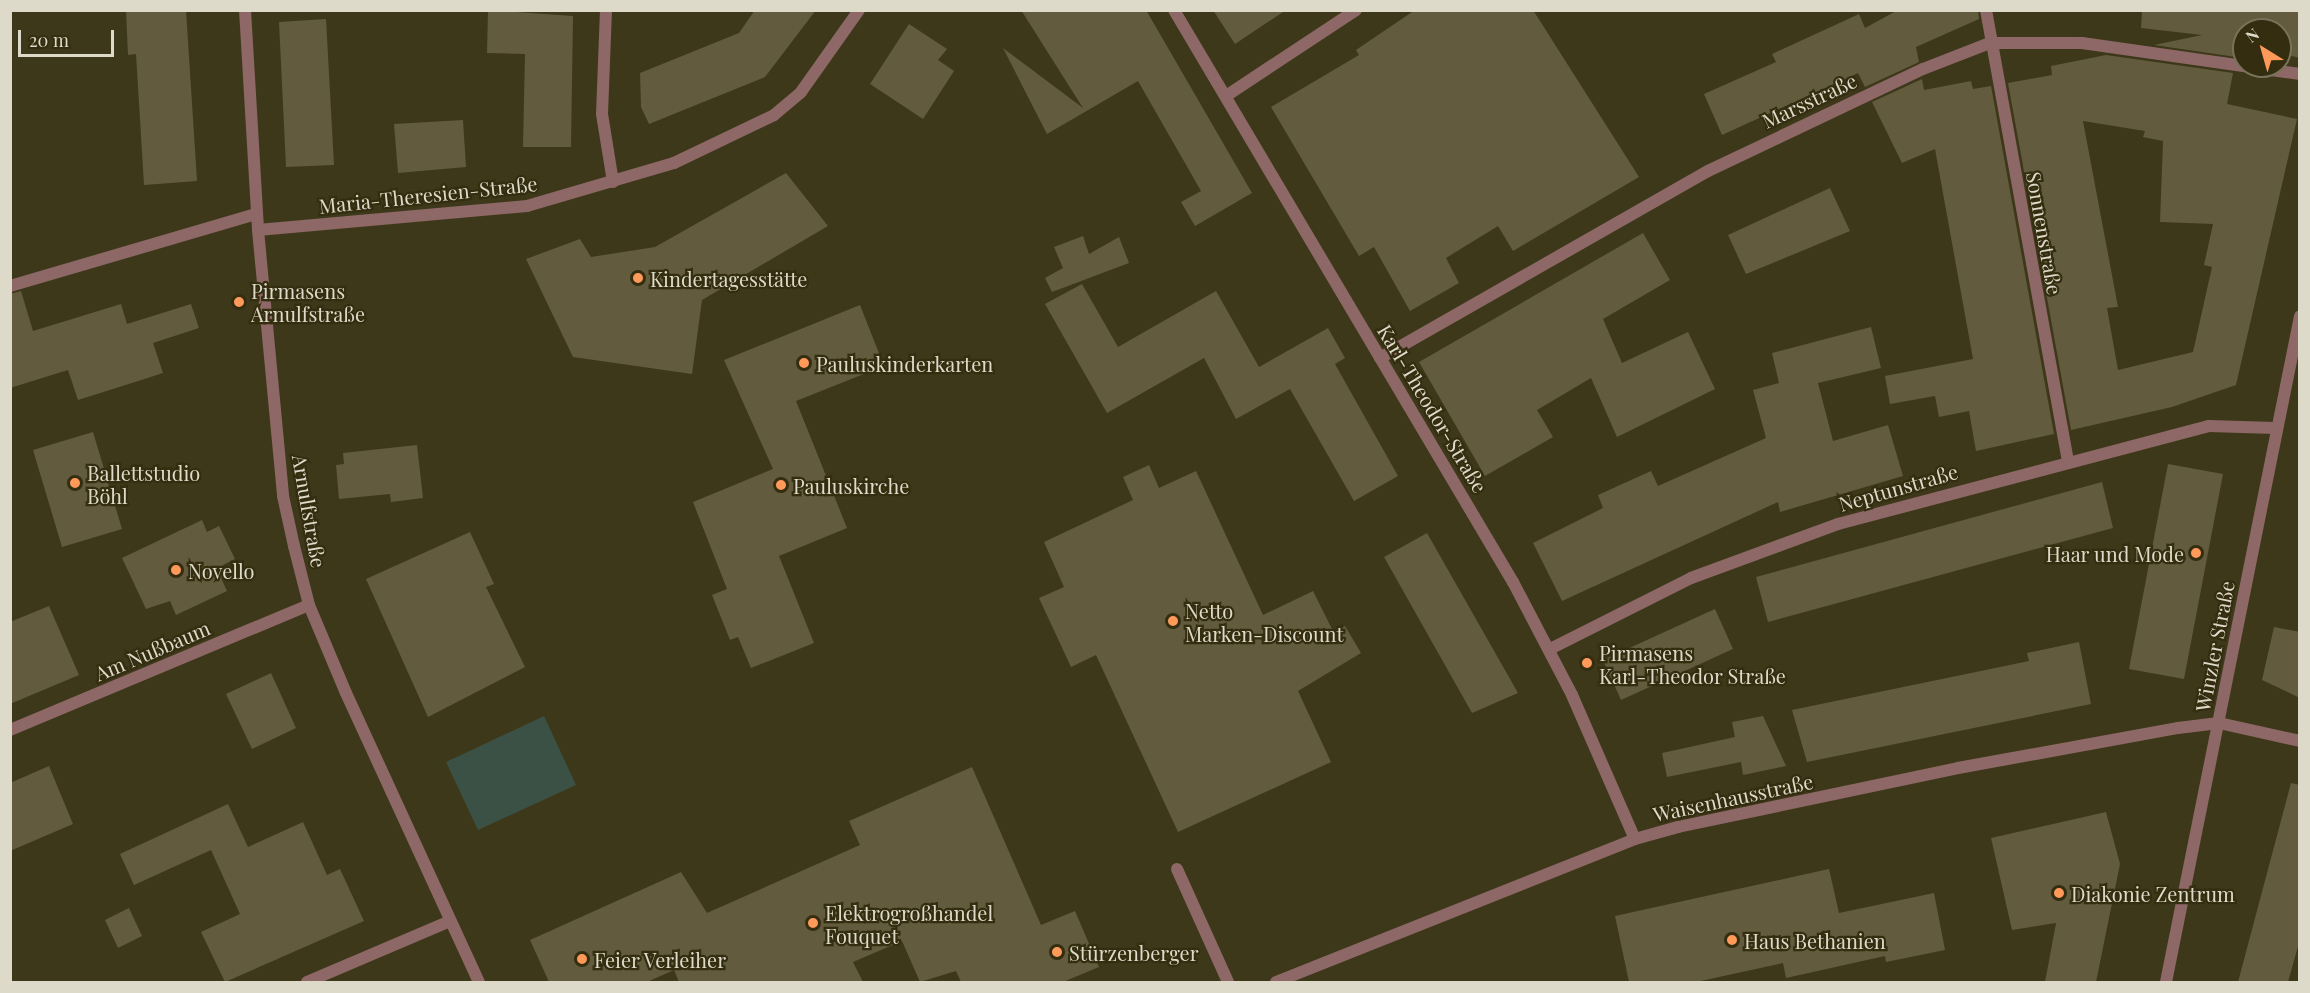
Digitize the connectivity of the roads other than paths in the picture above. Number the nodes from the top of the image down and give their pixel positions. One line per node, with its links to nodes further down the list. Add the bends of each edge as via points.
1 (245, 10): 11 (street, Arnulfstraße)
2 (606, 10): 10 (street, via 602,114)
3 (859, 10): 10 (street, Maria-Theresien-Straße, via 801,92 774,116 674,163)
4 (1174, 10): 9 (street, Karl-Theodor-Straße)
5 (1356, 10): 9 (street)
6 (1986, 10): 7 (street, Sonnenstraße)
7 (1990, 43): 8 (street, Marsstraße, via 2082,43); 15 (street, Marsstraße, via 1923,69 1717,166); 17 (street, Sonnenstraße)
8 (2300, 74)
9 (1226, 96): 15 (street, Karl-Theodor-Straße)
10 (613, 182): 12 (street, Maria-Theresien-Straße, via 527,206)
11 (257, 214): 12 (street, Arnulfstraße); 13 (street)
12 (258, 230): 18 (street, Arnulfstraße, via 284,496)
13 (10, 286)
14 (2300, 316): 16 (street, Winzler Straße)
15 (1380, 358): 19 (street, Karl-Theodor-Straße)
16 (2275, 428): 17 (street, Neptunstraße, via 2209,426); 20 (street, Winzler Straße)
17 (2068, 462): 19 (street, Neptunstraße, via 1786,540 1691,578)
18 (309, 605): 21 (street, Am Nußbaum); 25 (street, Arnulfstraße)
19 (1550, 649): 23 (street, Karl-Theodor-Straße)
20 (2219, 723): 22 (street); 23 (street, Waisenhausstraße, via 1958,768); 30 (street, Winzler Straße)
21 (10, 730)
22 (2300, 741)
23 (1635, 839): 29 (street, Waisenhausstraße)
24 (1177, 870): 28 (street)
25 (450, 921): 26 (street); 27 (street, Arnulfstraße)
26 (307, 982)
27 (478, 982)
28 (1228, 982)
29 (1276, 982)
30 (2166, 982)

